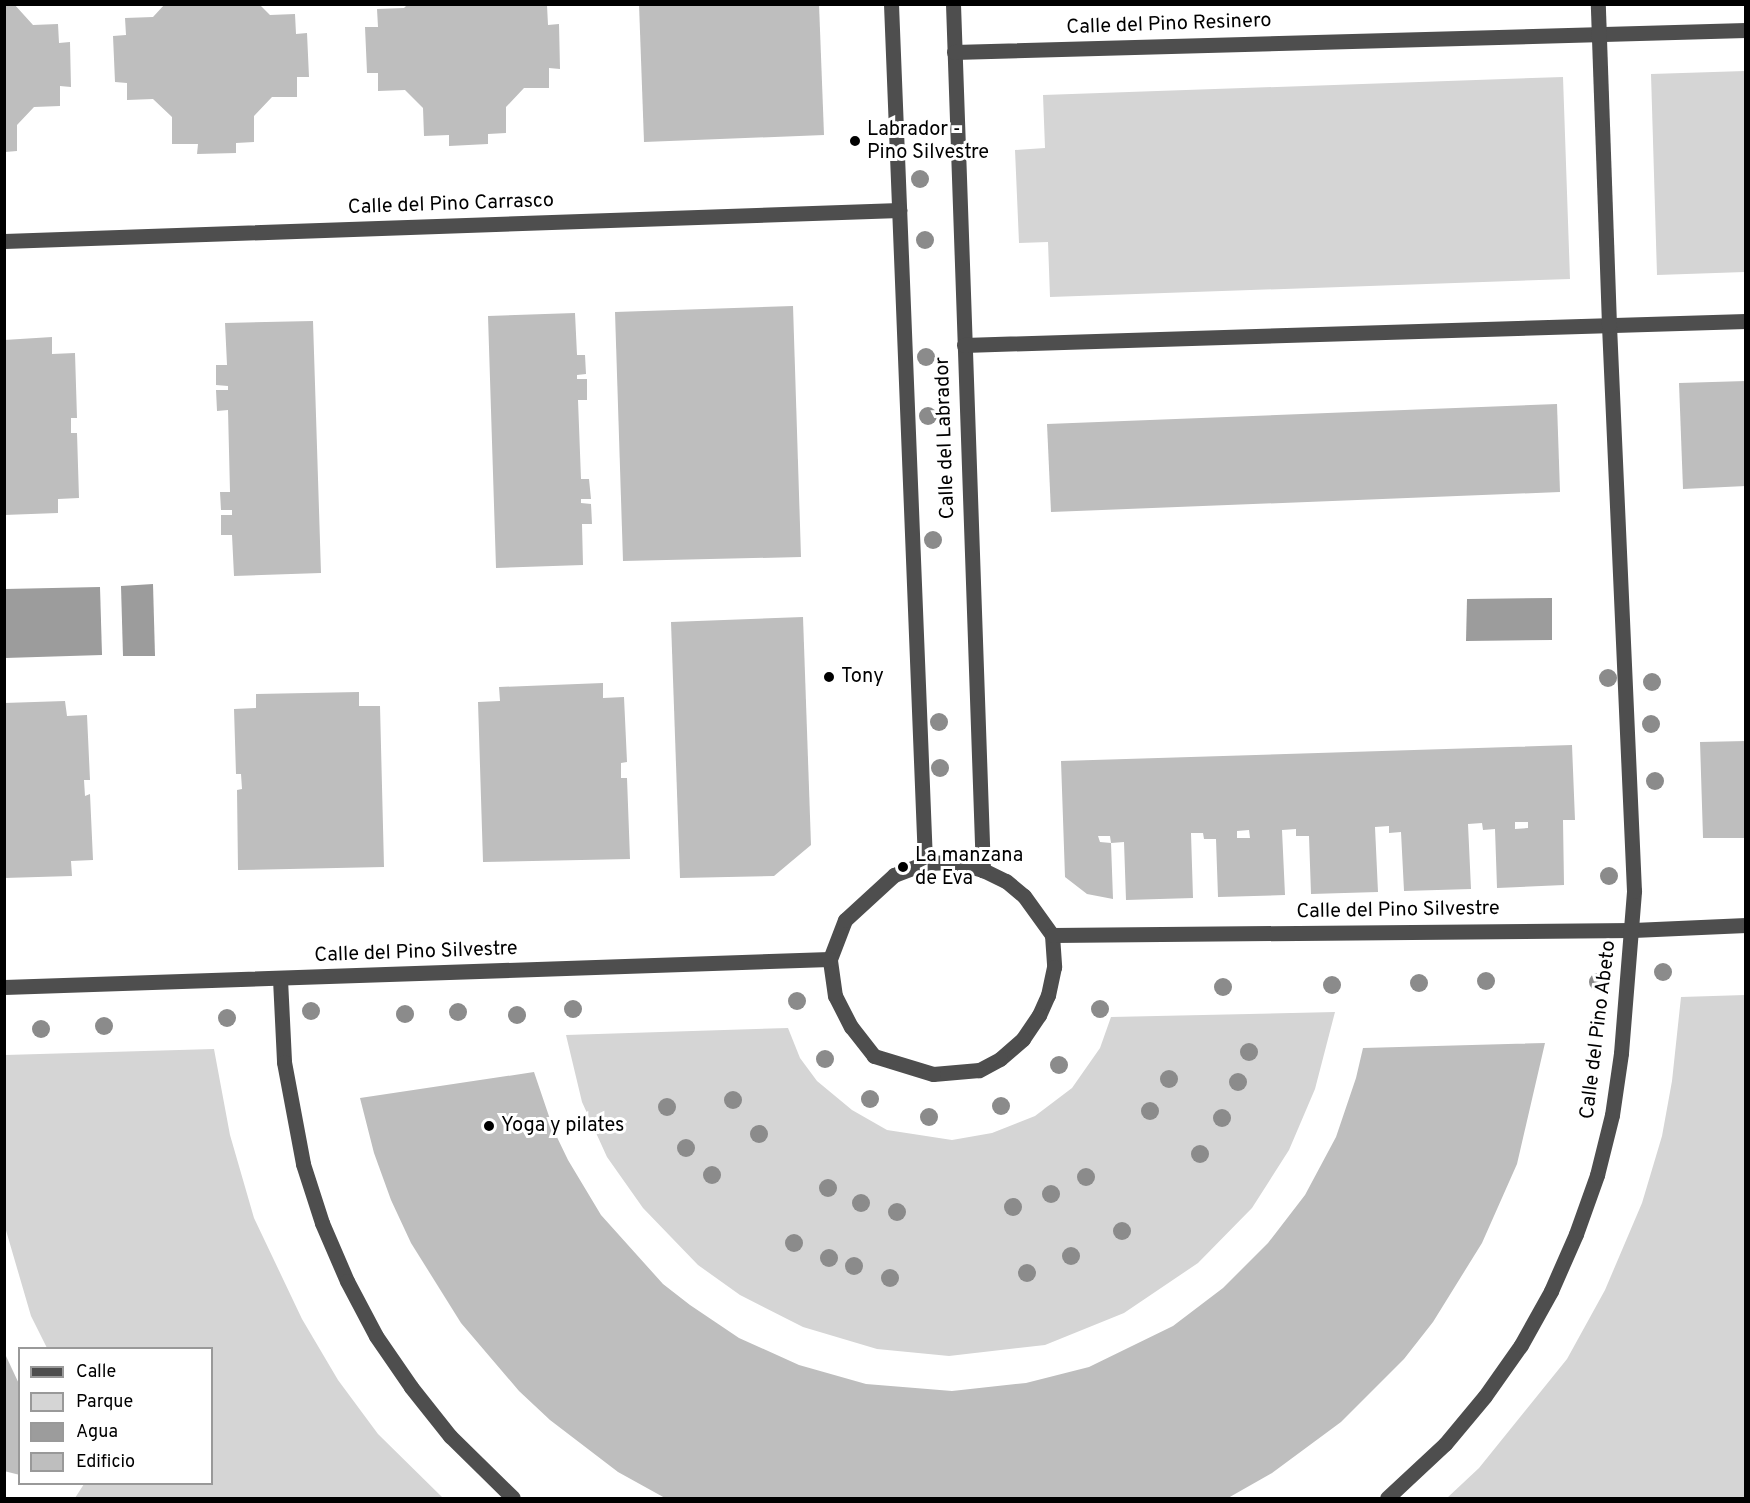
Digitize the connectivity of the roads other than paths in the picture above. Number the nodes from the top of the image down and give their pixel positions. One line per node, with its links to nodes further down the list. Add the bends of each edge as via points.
1 (891, 4): 7 (street, Calle del Labrador)
2 (953, 4): 6 (street, Calle del Labrador)
3 (1598, 4): 5 (street, Calle del Pino Abeto)
4 (1746, 30): 5 (street, Calle del Pino Resinero)
5 (1599, 34): 6 (street, Calle del Pino Resinero); 10 (street, Calle del Pino Abeto)
6 (954, 52): 11 (street, Calle del Labrador)
7 (899, 210): 8 (street, Calle del Pino Carrasco); 12 (street, Calle del Labrador)
8 (4, 241)
9 (1746, 321): 10 (street)
10 (1609, 325): 11 (street); 15 (street, Calle del Pino Abeto)
11 (964, 345): 13 (street, Calle del Labrador)
12 (925, 863): 13 (street, via 955,862); 17 (street, via 894,875 845,920)
13 (983, 870): 16 (street, via 1006,881 1024,896)
14 (1746, 924): 15 (street, Calle del Pino Silvestre)
15 (1633, 930): 16 (street, Calle del Pino Silvestre); 21 (street, Calle del Pino Abeto, via 1612,1115 1597,1175 1576,1234 1526,1336 1485,1396 1444,1444)
16 (1052, 935): 17 (street, via 1054,967 1039,1015 1023,1039 1008,1052 971,1071 933,1074 874,1056 851,1027 834,996)
17 (830, 959): 18 (street, Calle del Pino Silvestre)
18 (280, 979): 19 (street, Calle del Pino Silvestre); 20 (street, via 284,1062 303,1164 347,1281 376,1336 411,1387 450,1436)
19 (4, 987)
20 (513, 1498)
21 (1388, 1498)

